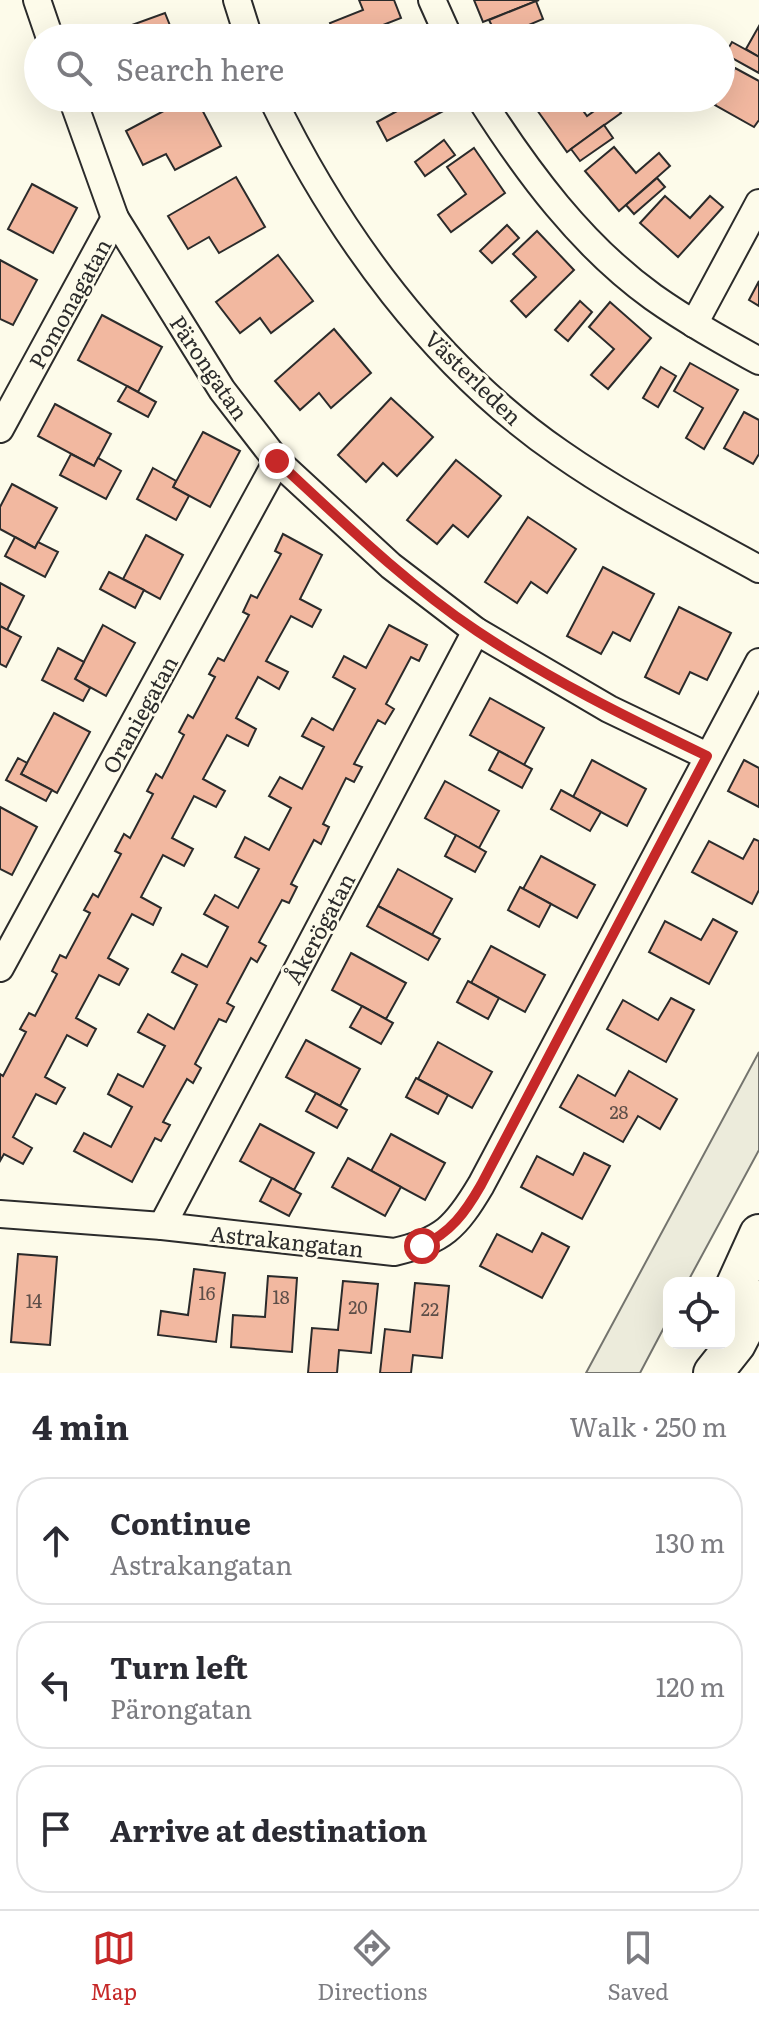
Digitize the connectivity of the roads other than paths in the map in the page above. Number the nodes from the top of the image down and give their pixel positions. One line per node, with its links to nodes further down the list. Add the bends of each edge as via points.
1 (37, 0): 4 (street)
2 (237, 0): 5 (street)
3 (432, 0): 6 (street)
4 (45, 24)
5 (245, 24)
6 (443, 24)
7 (77, 112): 11 (street, Pärongatan)
8 (280, 112): 16 (street, Västerleden, via 332,209 419,324 463,370 582,468)
9 (489, 112): 12 (street, via 530,173 605,257)
10 (759, 203): 12 (street)
11 (115, 218): 14 (street, Pomonagatan); 15 (street, Pärongatan, via 222,390)
12 (694, 324): 13 (street)
13 (759, 361)
14 (0, 429)
15 (277, 461): 17 (street, Pärongatan, via 391,566); 20 (street, Oraniegatan)
16 (759, 569)
17 (476, 631): 19 (street, Pärongatan, via 609,709); 22 (street, Åkerögatan)
18 (759, 662): 19 (street, Astrakangatan)
19 (707, 756): 22 (street, Astrakangatan, via 481,1185 445,1234 394,1252)
20 (0, 968)
21 (0, 1214): 22 (street, Astrakangatan)
22 (162, 1226)
23 (759, 1234): 24 (main road)
24 (735, 1287)
25 (759, 1300): 28 (main road)
26 (708, 1349): 27 (main road)
27 (700, 1373)
28 (713, 1373)

